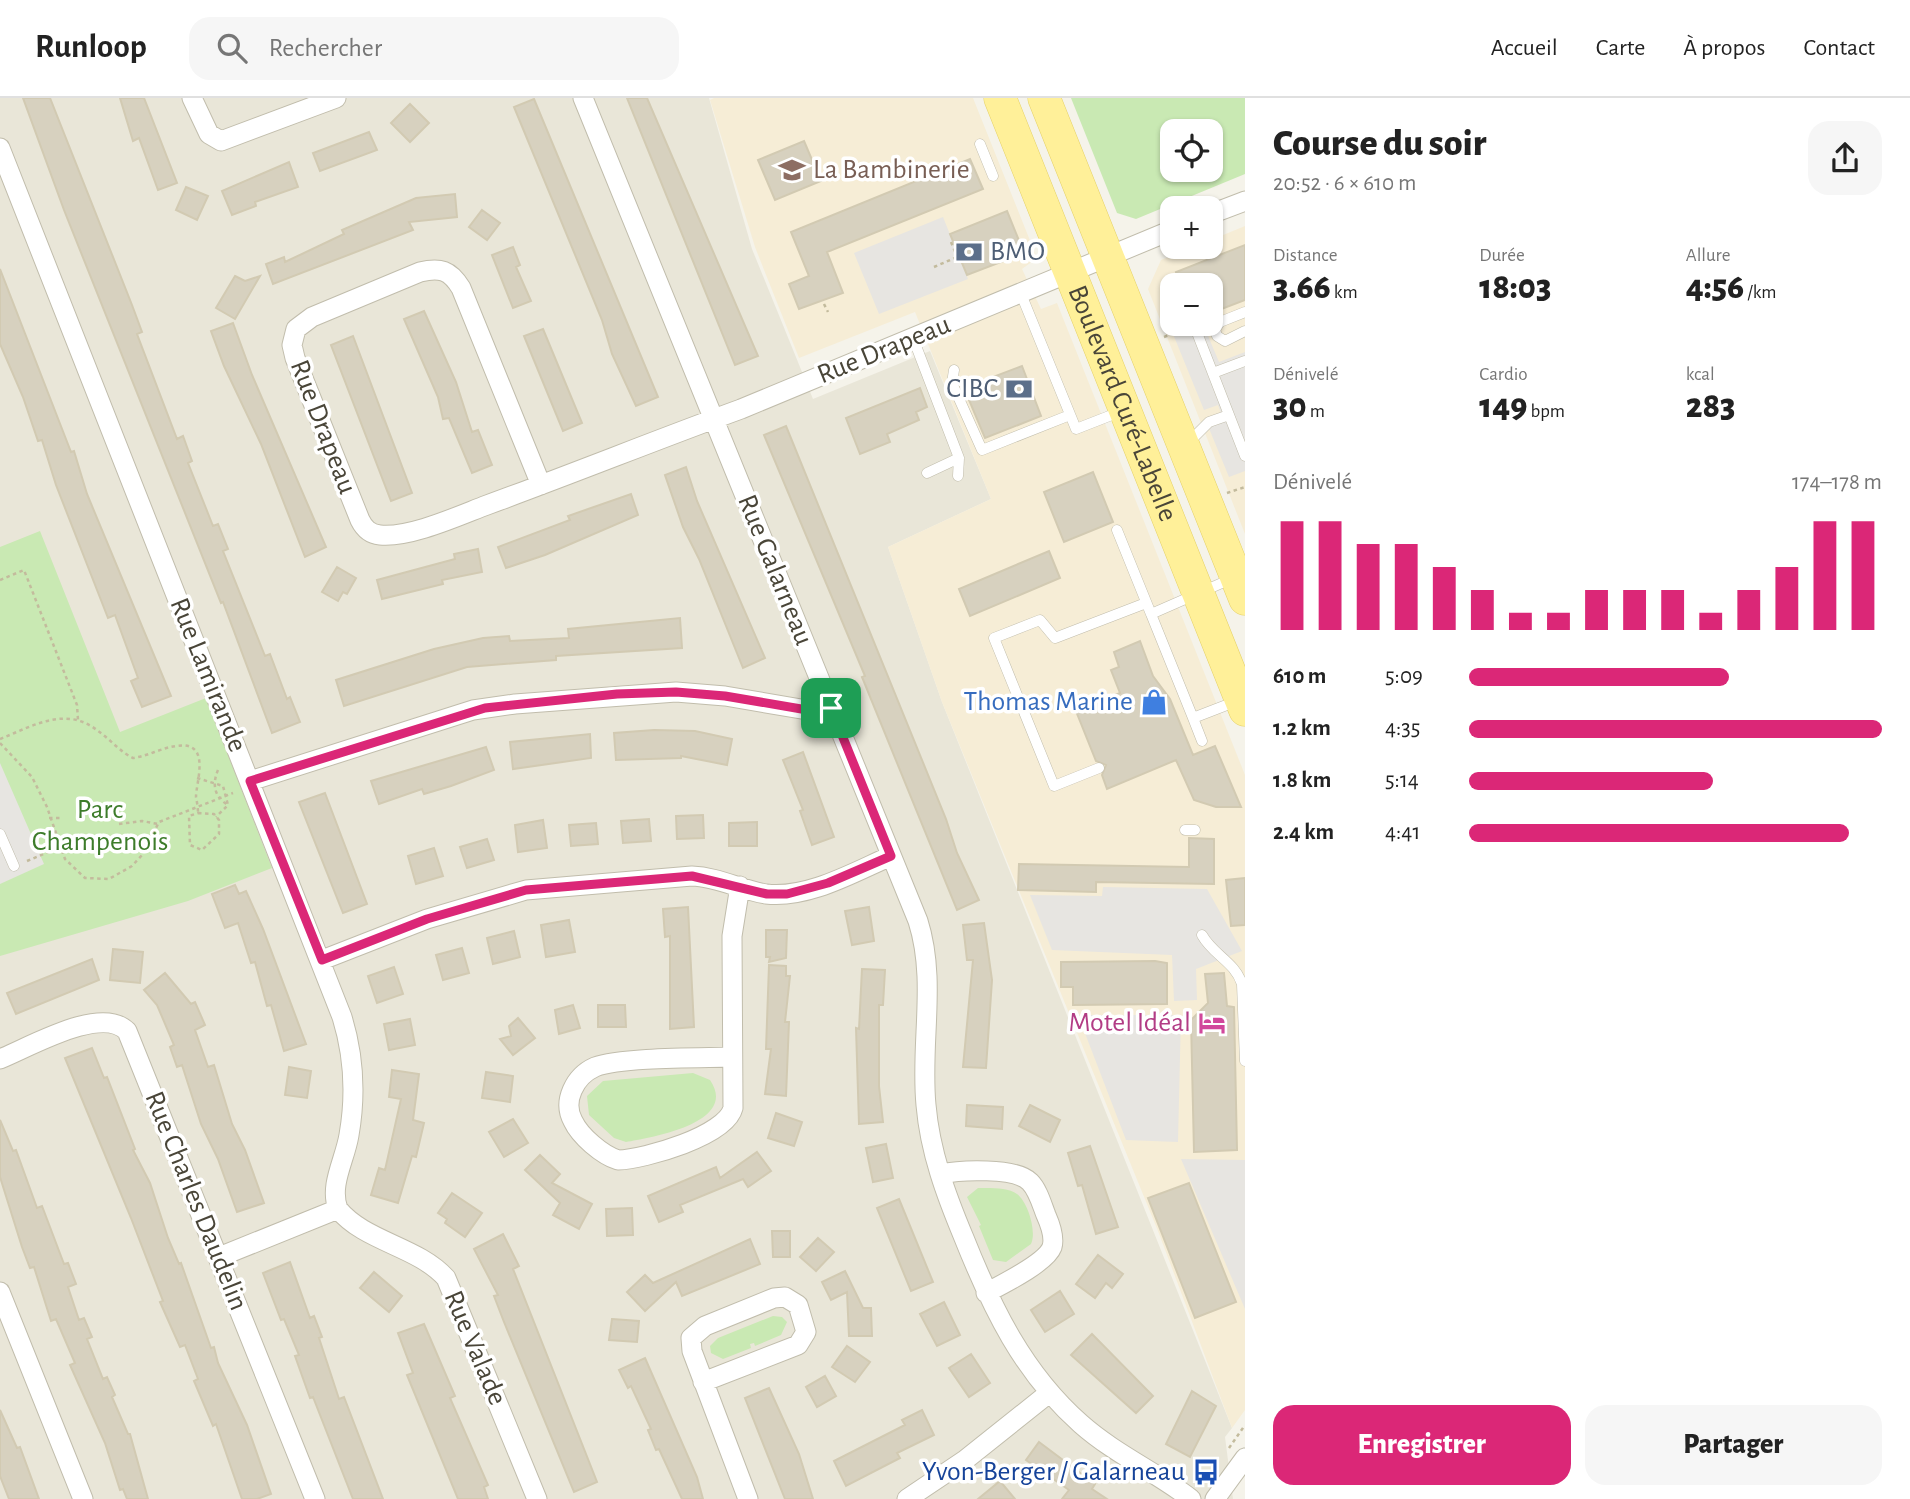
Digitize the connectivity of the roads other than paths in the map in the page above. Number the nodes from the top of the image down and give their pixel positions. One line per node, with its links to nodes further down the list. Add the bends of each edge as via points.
1 (192, 98): 2 (street, via 209,134 218,141)
2 (336, 98)
3 (583, 98): 25 (street, Rue Galarneau)
4 (999, 98): 13 (main road, Boulevard Curé-Labelle)
5 (1044, 98): 12 (main road, Boulevard Curé-Labelle)
6 (980, 144): 8 (lane)
7 (0, 148): 42 (street, Rue Lamirande)
8 (993, 176)
9 (1241, 206): 10 (street)
10 (1223, 211)
11 (1160, 235): 12 (street, Rue Drapeau)
12 (1108, 257): 13 (street, Rue Drapeau); 26 (main road, Boulevard Curé-Labelle)
13 (1070, 273): 14 (street, Rue Drapeau); 22 (main road, Boulevard Curé-Labelle)
14 (1020, 294): 18 (street, Rue Drapeau); 23 (lane)
15 (1245, 312): 16 (lane, via 1220,322 1215,329 1217,337 1225,341)
16 (1245, 331)
17 (1195, 336): 21 (lane)
18 (913, 338): 25 (street, Rue Drapeau); 28 (lane)
19 (1245, 361): 21 (lane)
20 (954, 370): 23 (lane, via 952,383 982,450)
21 (1213, 373): 24 (lane)
22 (1124, 410): 23 (lane, via 1076,429); 34 (main road, Boulevard Curé-Labelle)
23 (1070, 415)
24 (1229, 415): 26 (lane, via 1209,422); 27 (lane)
25 (714, 418): 31 (street, Rue Drapeau); 38 (street, Rue Galarneau)
26 (1184, 448): 33 (main road, Boulevard Curé-Labelle)
27 (1245, 456)
28 (959, 458): 29 (lane); 30 (lane)
29 (927, 472)
30 (958, 476)
31 (541, 485): 31 (street, Rue Drapeau, via 461,288 450,273 440,269 420,272 312,317 296,329 295,358 360,520 370,532 391,534 434,524)
32 (1117, 530): 35 (lane)
33 (1242, 583): 34 (lane)
34 (1199, 594): 36 (lane); 37 (main road, Boulevard Curé-Labelle)
35 (1146, 603): 36 (lane); 41 (lane, via 1055,638 1040,620 994,638 1054,786)
36 (1151, 614): 39 (lane)
37 (1243, 705): 39 (lane)
38 (831, 708): 42 (street, via 813,711 676,692 515,704 473,710); 44 (street, Rue Galarneau)
39 (1193, 718): 40 (lane)
40 (1202, 741)
41 (1099, 768)
42 (243, 786): 48 (street, Rue Lamirande)
43 (0, 834): 45 (lane)
44 (891, 856): 46 (street, via 796,892 767,894); 53 (street, Rue Galarneau, via 927,956 924,1080 929,1132)
45 (14, 866)
46 (740, 886): 48 (street, via 681,876 526,890 427,919); 50 (street, via 732,936)
47 (1202, 935): 49 (lane, via 1211,950 1236,968)
48 (322, 960): 54 (street, Rue Lamirande, via 346,1030 353,1069 349,1134 334,1192)
49 (1244, 984): 52 (lane)
50 (731, 1057): 50 (street, via 732,1115 709,1134 618,1160 582,1133 570,1114 575,1084 596,1067)
51 (0, 1059): 55 (street, Rue Charles Daudelin, via 91,1022 107,1020 123,1027 133,1041)
52 (1245, 1061)
53 (940, 1174): 57 (street, Rue Galarneau); 57 (street, via 971,1170 1022,1176 1034,1187 1047,1218 1052,1241 1049,1252)
54 (338, 1209): 55 (street); 63 (street, Rue Valade, via 359,1226 433,1265 446,1278)
55 (219, 1257): 62 (street, Rue Charles Daudelin)
56 (0, 1292): 61 (street)
57 (986, 1293): 59 (street, Rue Galarneau, via 1013,1343)
58 (704, 1382): 58 (street, via 802,1342 806,1325 798,1306 785,1297 774,1298 697,1330 691,1346); 64 (street)
59 (1049, 1393): 65 (street); 66 (street, Rue Galarneau, via 1108,1447)
60 (1242, 1468): 67 (street)
61 (83, 1499)
62 (315, 1499)
63 (537, 1499)
64 (748, 1499)
65 (907, 1499)
66 (1191, 1499)
67 (1215, 1499)

